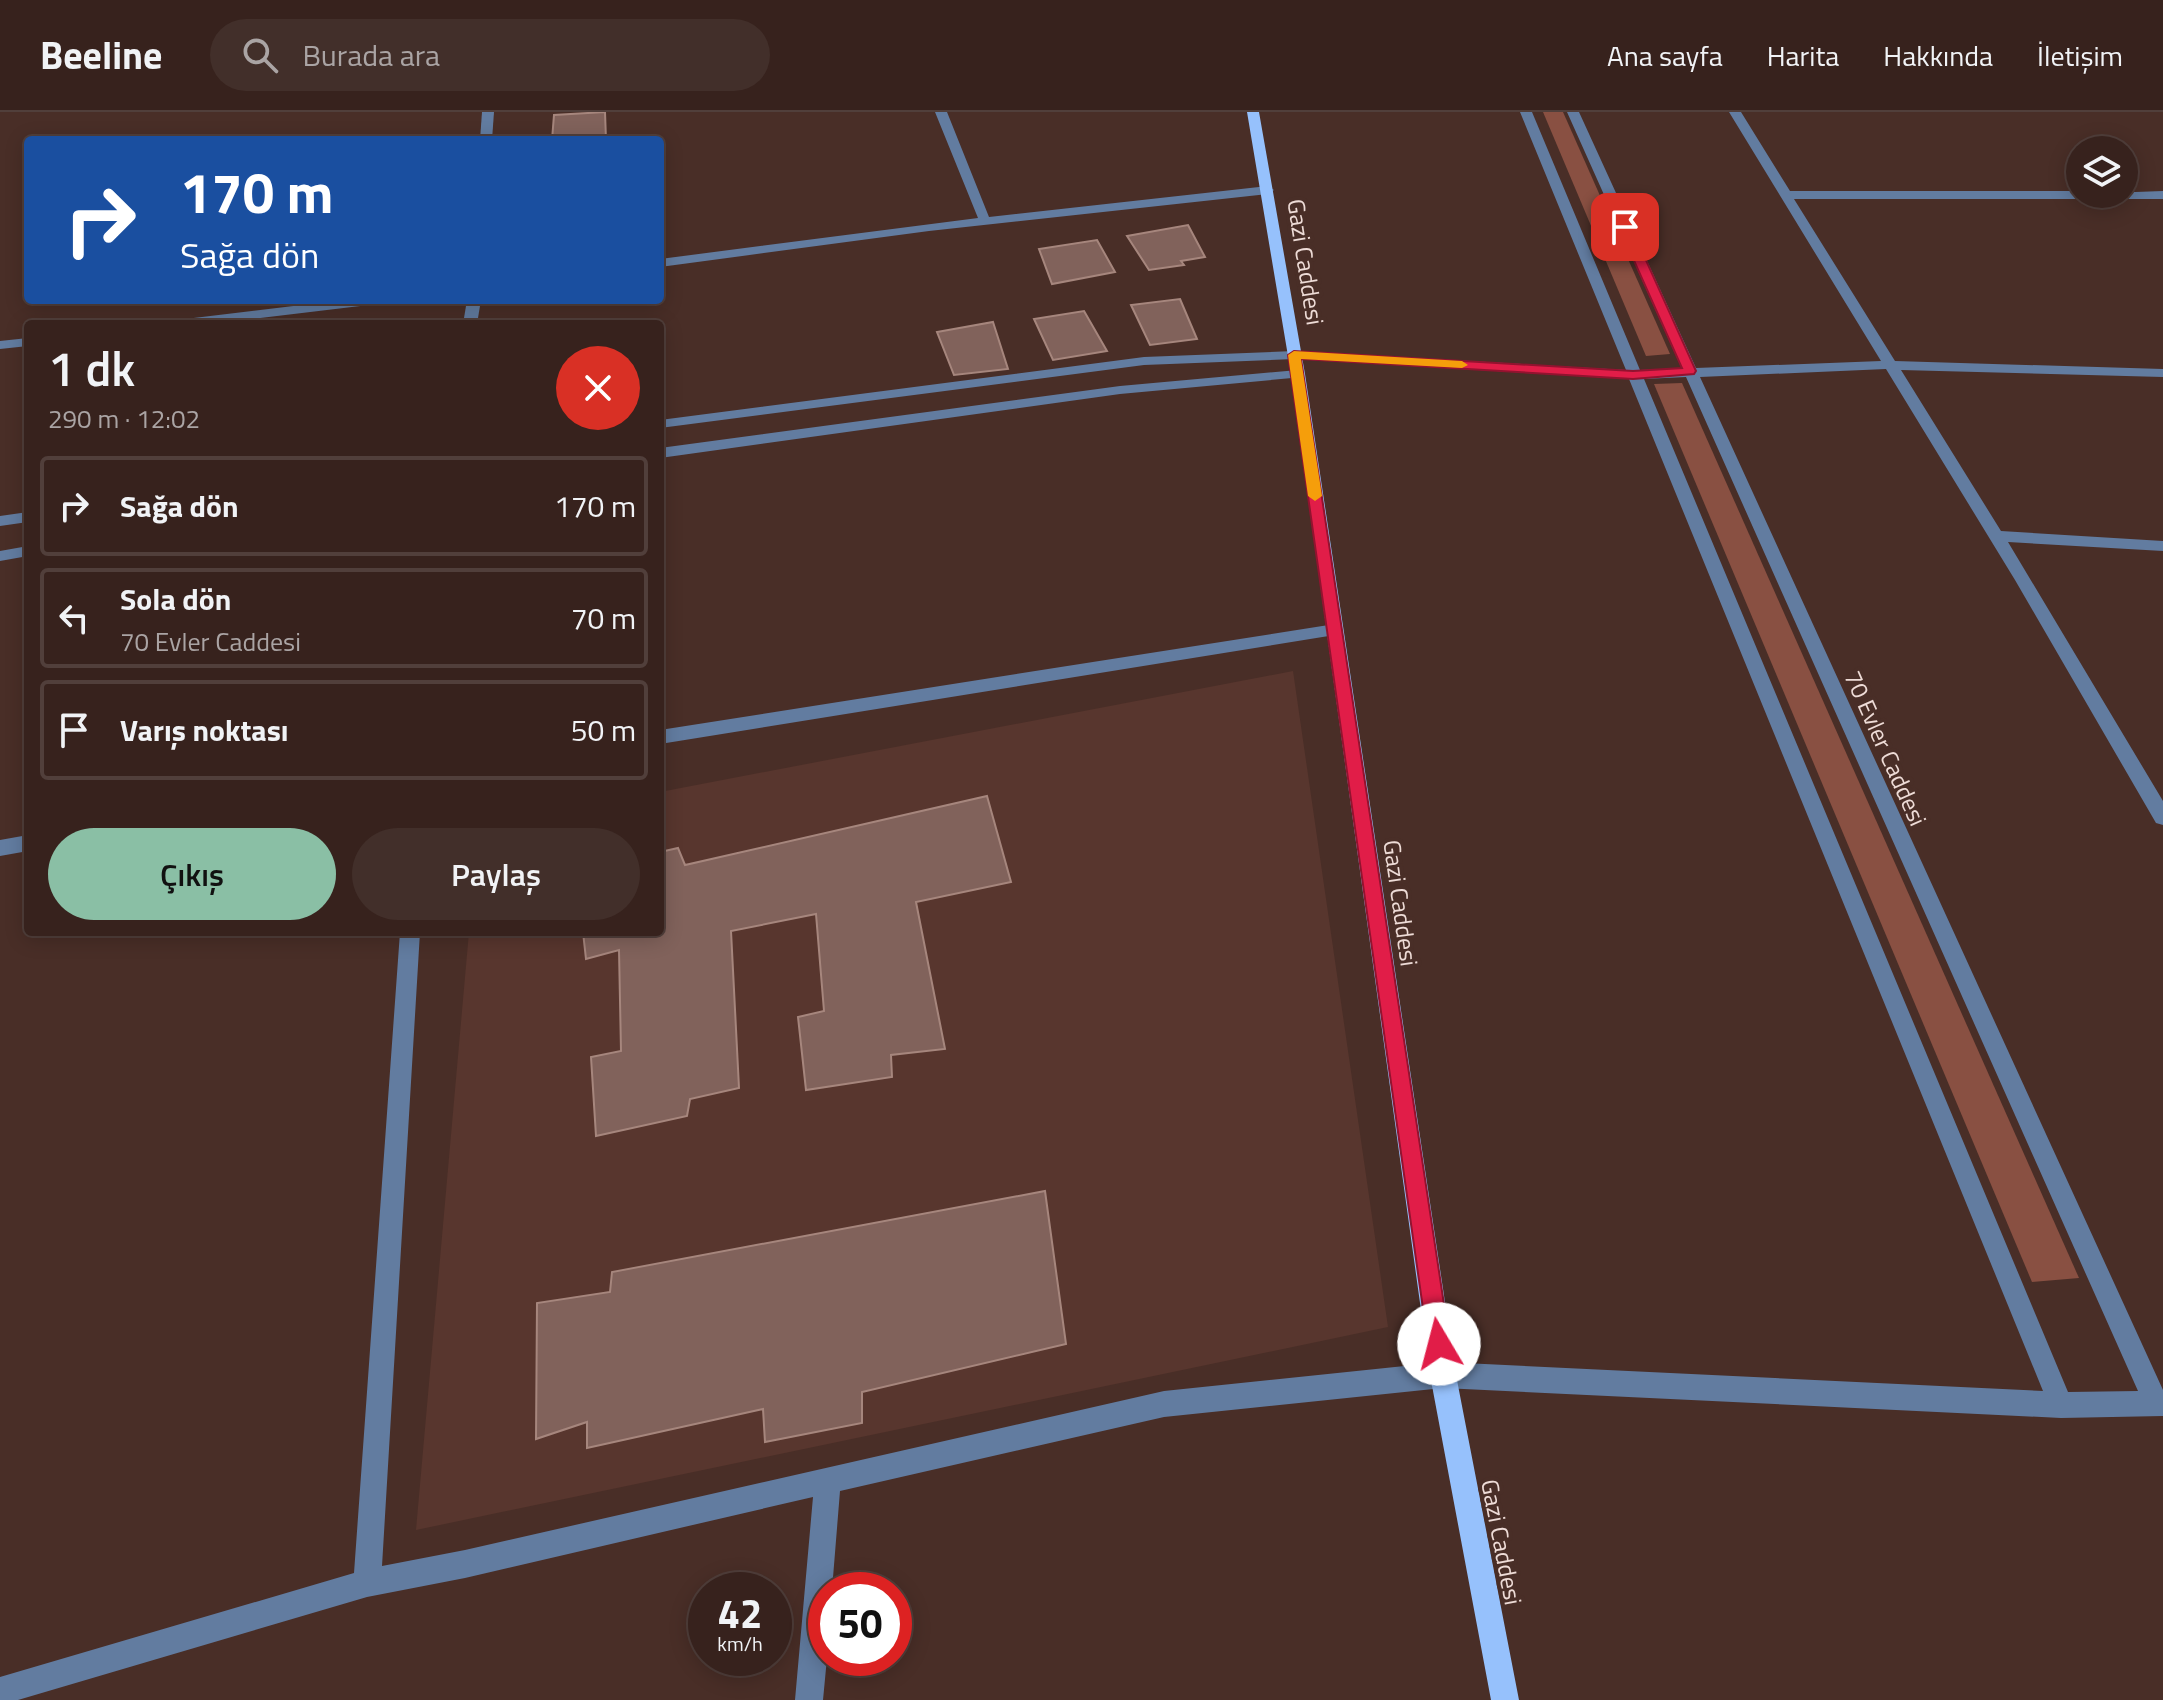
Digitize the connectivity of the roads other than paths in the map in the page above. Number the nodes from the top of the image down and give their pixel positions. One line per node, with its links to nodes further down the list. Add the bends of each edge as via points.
1 (488, 112): 7 (street)
2 (941, 112): 11 (street)
3 (1253, 112): 8 (main road, Gazi Caddesi)
4 (1526, 112): 21 (street)
5 (1573, 112): 19 (street, 70 Evler Caddesi)
6 (1735, 112): 9 (street)
7 (486, 136)
8 (1268, 190): 11 (street); 17 (main road, Gazi Caddesi)
9 (1786, 195): 10 (street); 18 (street)
10 (2163, 195)
11 (985, 221): 12 (street)
12 (664, 262)
13 (344, 304): 14 (street)
14 (210, 320)
15 (24, 342): 16 (street)
16 (0, 345)
17 (1296, 364): 21 (street); 22 (street, via 1144,361); 23 (street); 30 (main road, Gazi Caddesi)
18 (1890, 365): 19 (street); 20 (street); 26 (street)
19 (1690, 371): 21 (street); 37 (street, 70 Evler Caddesi)
20 (2163, 373)
21 (1633, 375): 38 (street)
22 (664, 423)
23 (664, 452)
24 (24, 518): 25 (street)
25 (0, 521)
26 (1996, 536): 27 (street); 32 (street)
27 (2163, 546)
28 (24, 552): 29 (street)
29 (0, 556)
30 (1335, 630): 31 (street); 36 (main road, Gazi Caddesi)
31 (664, 736)
32 (2163, 818)
33 (24, 844): 34 (street)
34 (0, 848)
35 (410, 936): 40 (street)
36 (1443, 1375): 38 (street); 39 (street, via 1164,1404); 43 (main road, Gazi Caddesi)
37 (2159, 1403): 38 (street)
38 (2061, 1405)
39 (828, 1481): 40 (street); 42 (street)
40 (367, 1583): 41 (street)
41 (0, 1691)
42 (809, 1700)
43 (1505, 1700)

